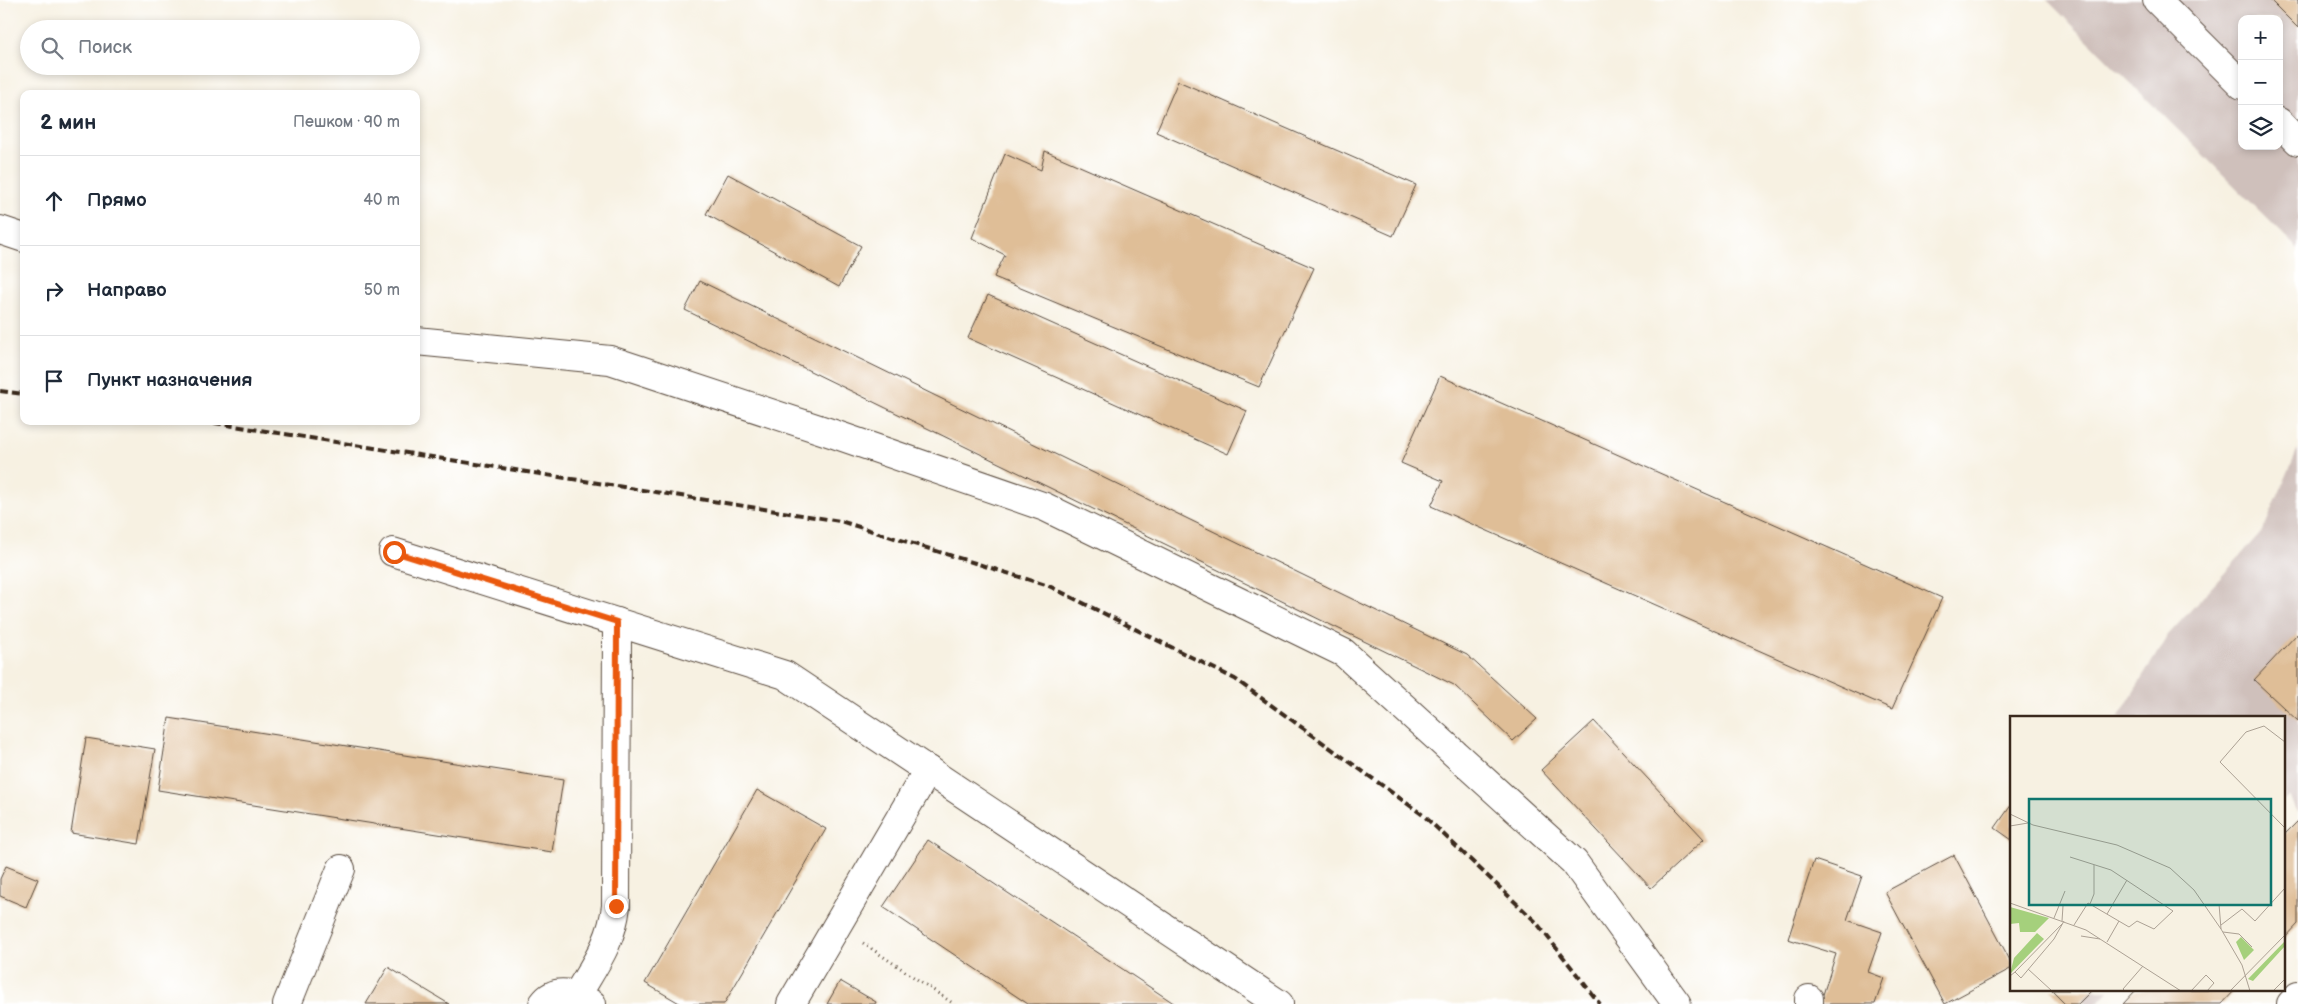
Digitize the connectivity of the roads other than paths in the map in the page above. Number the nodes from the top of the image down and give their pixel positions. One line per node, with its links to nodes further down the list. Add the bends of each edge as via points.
1 (2157, 0): 2 (lane)
2 (2238, 80)
3 (2283, 126): 4 (lane)
4 (2298, 141)
5 (0, 230): 6 (lane)
6 (20, 237)
7 (420, 342): 18 (lane, via 610,360 834,434 1045,507 1344,653 1574,862)
8 (394, 552): 9 (lane)
9 (617, 622): 10 (lane, via 785,675); 13 (lane, via 614,928)
10 (928, 770): 16 (lane); 17 (lane)
11 (341, 869): 14 (lane)
12 (2298, 996): 19 (lane)
13 (585, 1000): 15 (lane, via 562,992 552,995)
14 (287, 1004)
15 (543, 1004)
16 (792, 1004)
17 (1279, 1004)
18 (1677, 1004)
19 (2291, 1004)

